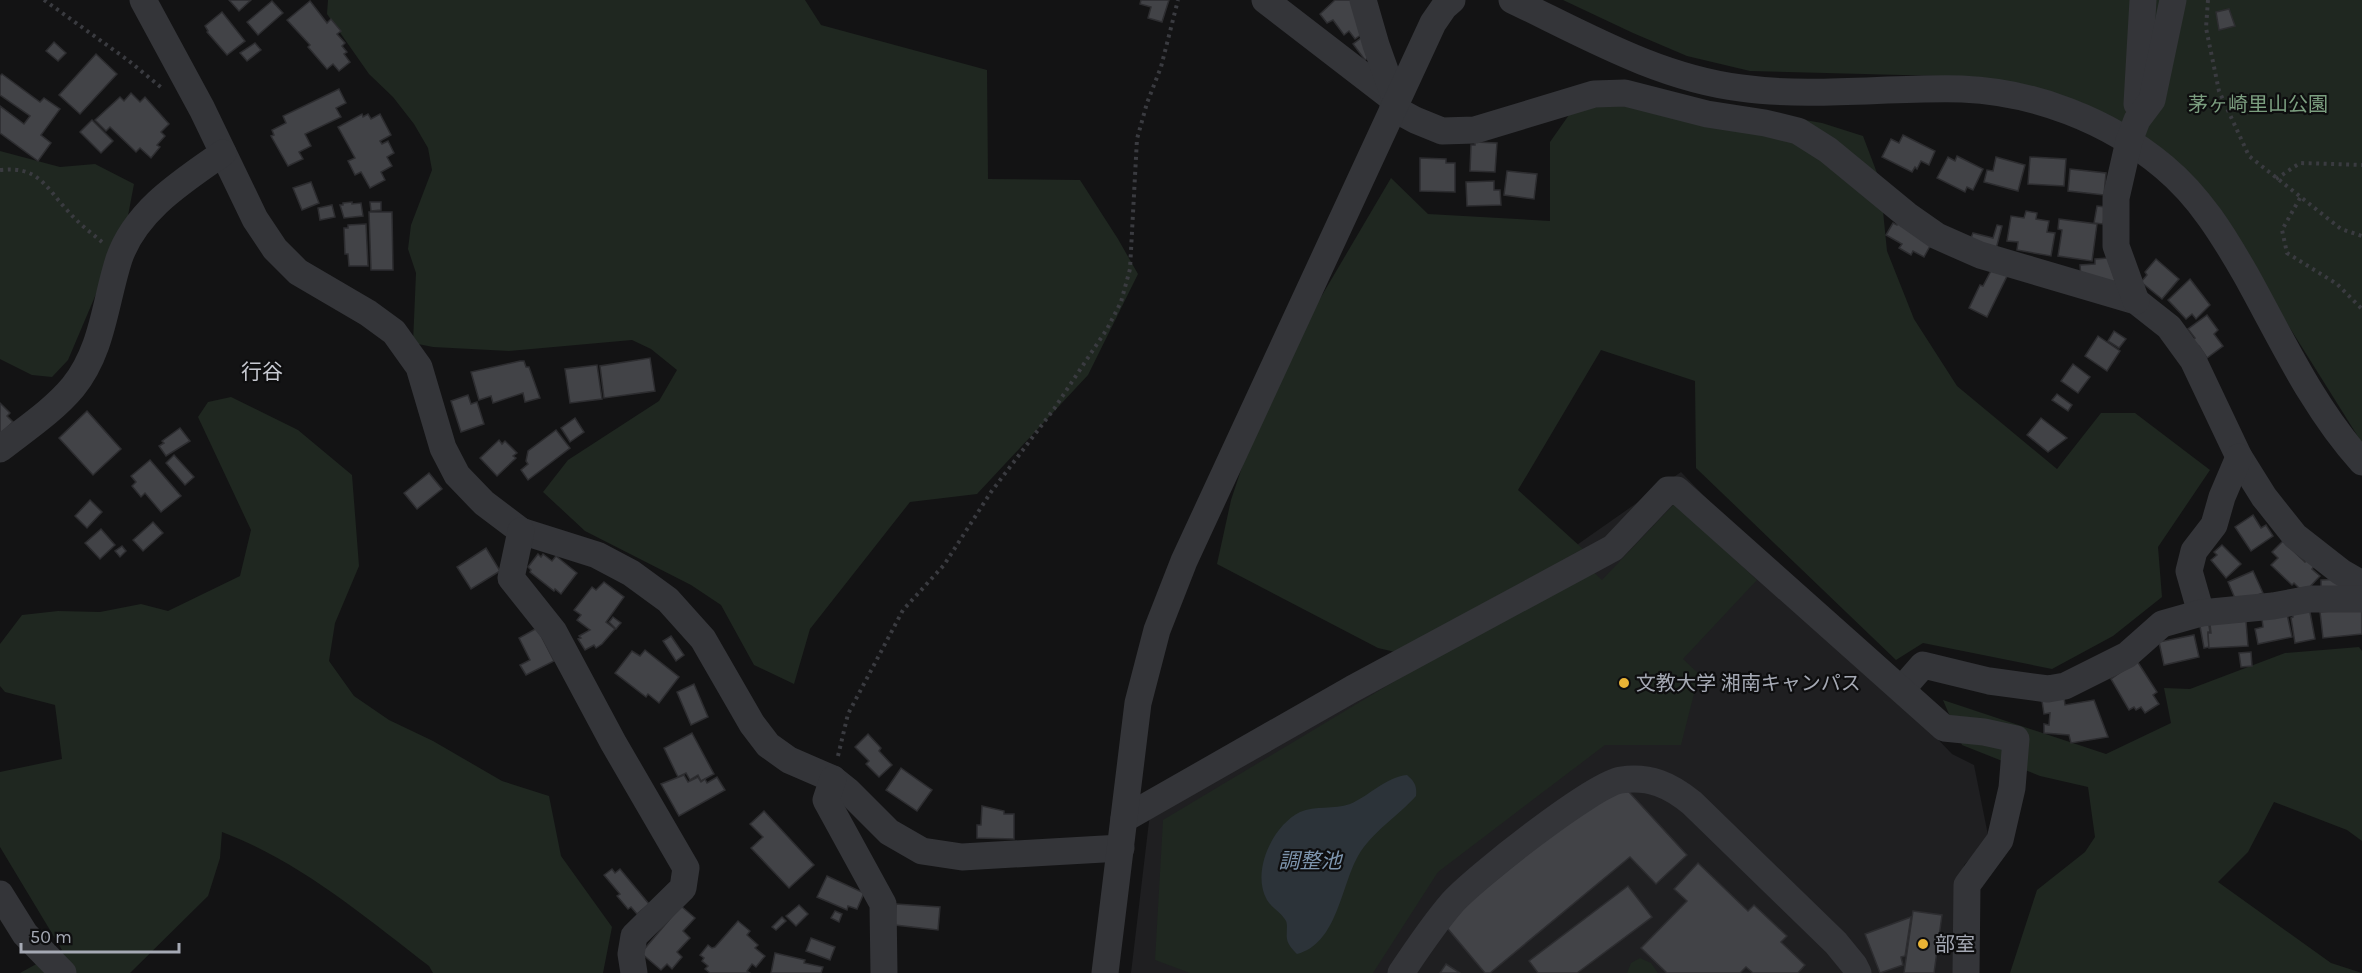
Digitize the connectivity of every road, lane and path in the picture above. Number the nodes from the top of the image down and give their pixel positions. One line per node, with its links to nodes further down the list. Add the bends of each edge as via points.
1 (44, 0): 11 (path)
2 (143, 0): 14 (street)
3 (1178, 0): 31 (path, via 1137,139 1130,268 1121,302 1054,409 991,492 944,565 903,610 848,714)
4 (1265, 0): 12 (street)
5 (1363, 0): 12 (street)
6 (1452, 0): 12 (street, via 1433,23)
7 (1512, 0): 13 (street, via 1628,56 1701,80 1784,91 1963,89 2009,94 2094,122)
8 (2143, 0): 13 (street)
9 (2173, 0): 13 (street, via 2152,100)
10 (2208, 0): 17 (path, via 2206,28 2219,91 2248,156)
11 (169, 94)
12 (1395, 104): 21 (street, via 1415,120 1442,131 1474,130 1594,94 1625,93 1798,131 1937,236 1980,255); 32 (street, via 1184,561 1157,630 1138,703)
13 (2133, 130): 21 (street, via 2116,198 2116,246); 25 (street, via 2219,227 2320,407)
14 (223, 153): 20 (street, via 154,206 134,231); 26 (street, via 255,219 275,249 297,272 368,312 394,332 419,367 443,448 457,476)
15 (2362, 165): 17 (path, via 2300,163)
16 (0, 170): 20 (path, via 16,168 38,176 68,212)
17 (2276, 179): 18 (path)
18 (2300, 198): 19 (path, via 2341,229); 22 (path, via 2282,230 2287,253 2337,284)
19 (2362, 236)
20 (120, 258): 23 (street, via 95,350 73,387)
21 (2136, 301): 24 (street, via 2169,327 2193,360)
22 (2362, 309)
23 (0, 449)
24 (2239, 457): 27 (street, via 2295,536); 29 (street, via 2214,525 2194,551 2189,571)
25 (2362, 462)
26 (521, 531): 31 (street, via 597,555 668,600 703,639 768,745 789,760); 36 (street, via 511,578 554,632 686,868 684,888 634,936)
27 (2362, 584)
28 (2362, 599): 29 (street, via 2310,599)
29 (2201, 613): 30 (street, via 2162,624 2127,655 2065,686 2048,689 1989,681 1923,665)
30 (1902, 689): 32 (street, via 1677,490 1668,490 1613,548 1352,689); 41 (street, via 1944,728 2016,739 2012,788 2000,840 1967,885)
31 (833, 779): 33 (street, via 889,832 922,851 962,857); 37 (street, via 826,800 883,904)
32 (1124, 819): 33 (street)
33 (1121, 848): 38 (street)
34 (0, 894): 35 (street, via 25,933)
35 (63, 973)
36 (633, 973)
37 (884, 973)
38 (1105, 973)
39 (1401, 973): 40 (street, via 1453,902 1472,884 1588,796 1628,780 1651,780 1674,789 1692,803 1836,943)
40 (1858, 973)
41 (1966, 973)

